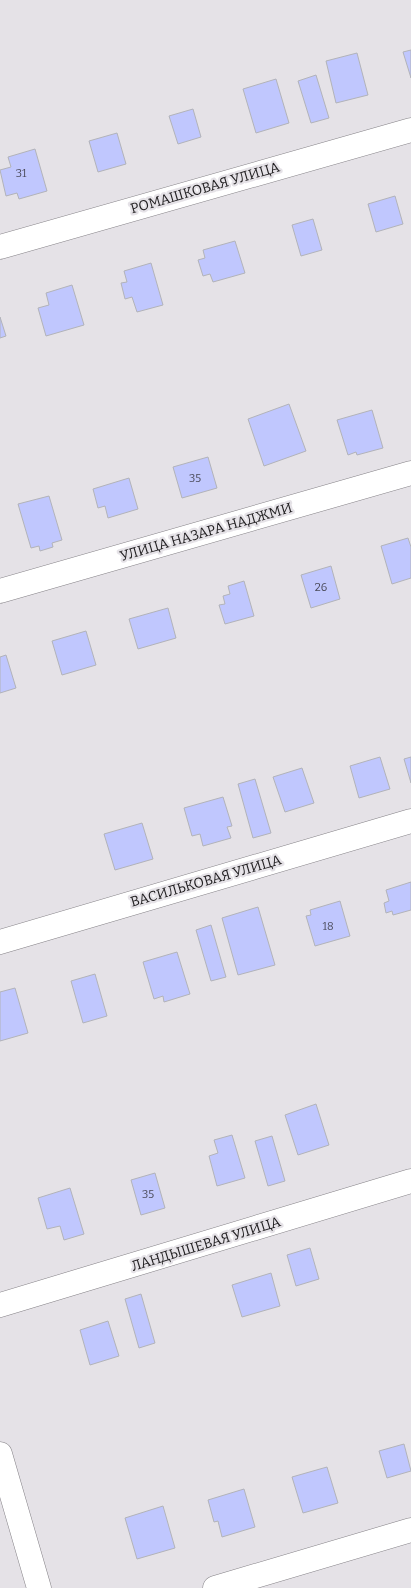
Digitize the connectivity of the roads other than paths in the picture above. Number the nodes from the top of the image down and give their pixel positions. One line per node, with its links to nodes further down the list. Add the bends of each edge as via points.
1 (411, 130): 2 (street, РОМАШКОВАЯ УЛИЦА)
2 (0, 247)
3 (411, 474): 4 (street, УЛИЦА НАЗАРА НАДЖМИ)
4 (0, 591)
5 (411, 821): 6 (street, ВАСИЛЬКОВАЯ УЛИЦА)
6 (0, 942)
7 (411, 1182): 8 (street, ЛАНДЫШЕВАЯ УЛИЦА)
8 (0, 1306)
9 (0, 1454): 11 (street)
10 (411, 1530): 12 (street)
11 (39, 1588)
12 (215, 1588)

